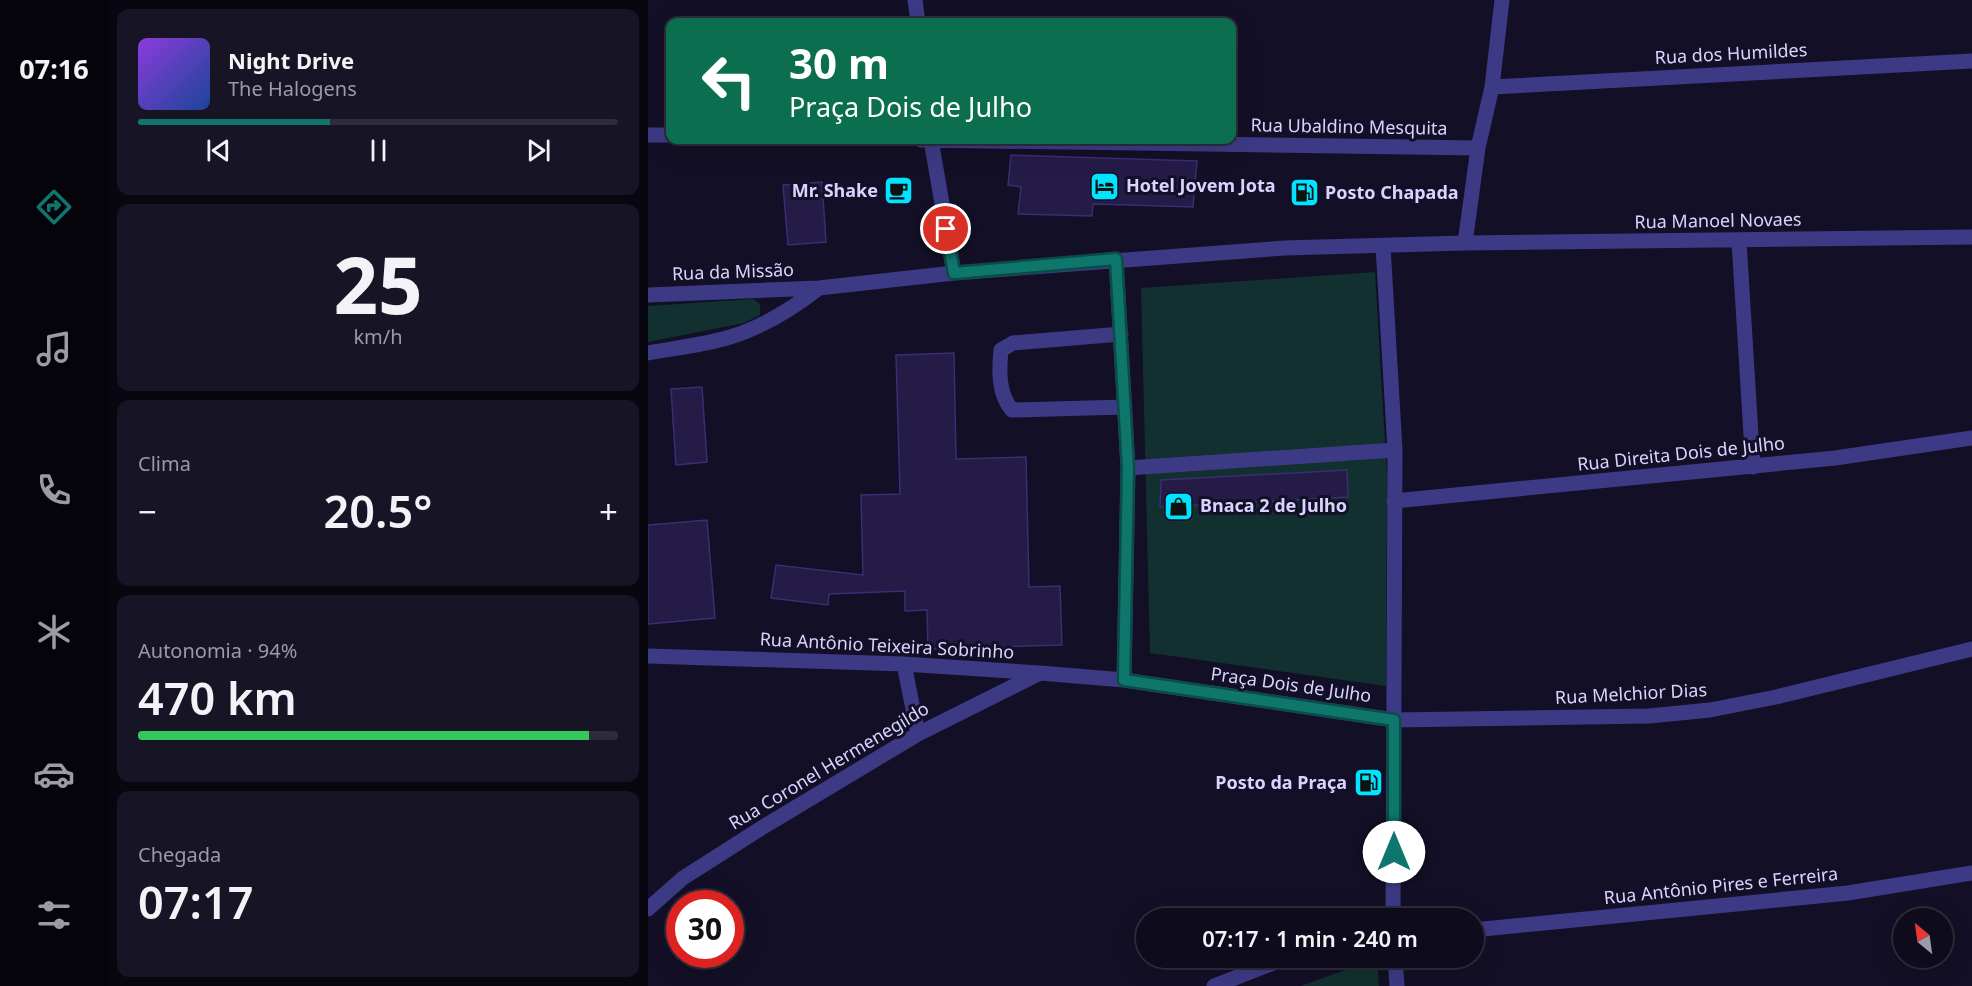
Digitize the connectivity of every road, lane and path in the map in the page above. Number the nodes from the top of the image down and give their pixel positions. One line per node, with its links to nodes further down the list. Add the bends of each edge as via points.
1 (915, 0): 3 (street)
2 (1502, 0): 5 (street)
3 (917, 18)
4 (1972, 61): 5 (street, Rua dos Humildes)
5 (1492, 87): 10 (street)
6 (648, 135): 7 (street)
7 (666, 135)
8 (932, 144): 16 (street)
9 (1204, 144): 10 (street, Rua Ubaldino Mesquita)
10 (1478, 148): 13 (street)
11 (1972, 237): 12 (street, Rua Manoel Novaes)
12 (1739, 241): 13 (street, Rua Manoel Novaes); 24 (street)
13 (1465, 243): 14 (street)
14 (1383, 246): 15 (street); 23 (street, Praça Dois de Julho)
15 (1116, 259): 16 (street, Rua da Missão); 19 (street)
16 (954, 273): 17 (street, Rua da Missão)
17 (819, 288): 18 (street, Rua da Missão); 20 (street, Rua da Missão, via 789,311 730,337)
18 (648, 295)
19 (1121, 334): 21 (street); 21 (street, via 1013,344 1001,350 999,368 1004,399 1012,410)
20 (648, 353)
21 (1125, 406): 25 (street)
22 (1972, 438): 24 (street, Rua Direita Dois de Julho)
23 (1395, 450): 25 (street); 26 (street, Praça Dois de Julho)
24 (1753, 467): 26 (street, Rua Direita Dois de Julho)
25 (1128, 468): 31 (street)
26 (1394, 501): 32 (street, Praça Dois de Julho)
27 (1972, 649): 32 (street, Rua Melchior Dias, via 1710,710 1649,716)
28 (648, 656): 29 (street, Rua Antônio Teixeira Sobrinho)
29 (904, 664): 30 (street, Rua Antônio Teixeira Sobrinho); 33 (street)
30 (1040, 672): 31 (street, Rua Antônio Teixeira Sobrinho); 33 (street, Rua Coronel Hermenegildo)
31 (1124, 680): 32 (street, Praça Dois de Julho)
32 (1394, 720): 35 (street)
33 (918, 734): 36 (street, Rua Coronel Hermenegildo, via 682,878)
34 (1972, 873): 37 (street, Rua Antônio Pires e Ferreira, via 1848,893)
35 (1394, 908)
36 (648, 909)
37 (1484, 929)
38 (1261, 968): 40 (street)
39 (1396, 968): 41 (street)
40 (1214, 986)
41 (1397, 986)

